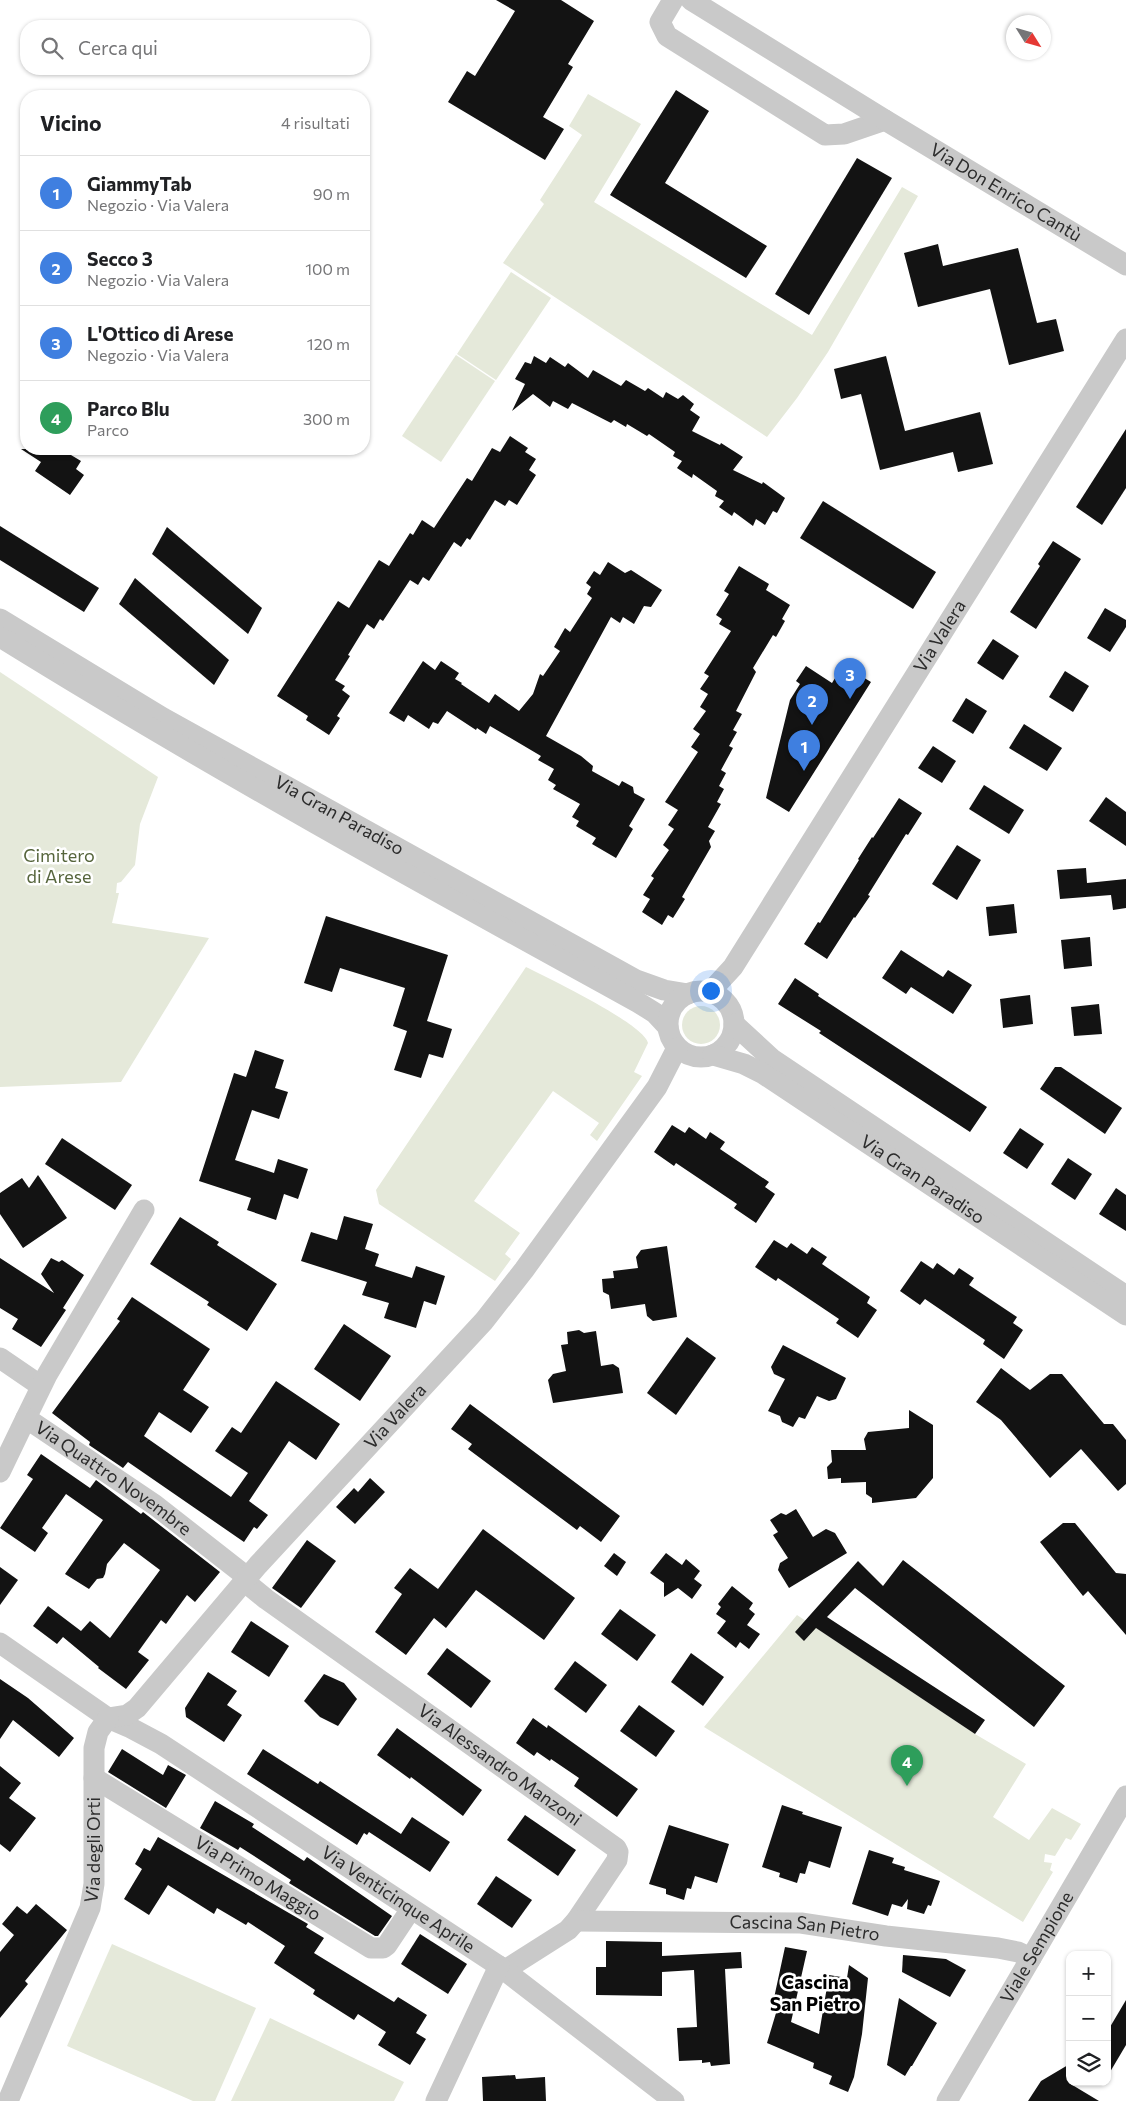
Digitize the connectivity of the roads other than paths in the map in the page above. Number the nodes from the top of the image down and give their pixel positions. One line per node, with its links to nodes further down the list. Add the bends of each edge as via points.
1 (673, 0): 5 (street, via 660,22 666,36 825,134)
2 (691, 0): 3 (street, Via Don Enrico Cantù)
3 (851, 99): 4 (street, Via Don Enrico Cantù); 5 (street, via 853,114 850,122)
4 (885, 120): 5 (street); 6 (street, Via Don Enrico Cantù)
5 (835, 136)
6 (1126, 265)
7 (1126, 339): 10 (street, Via Valera)
8 (0, 619): 12 (street, Via Gran Paradiso, via 171,723 636,980)
9 (0, 637): 14 (street, Via Gran Paradiso, via 124,714 639,1003)
10 (752, 935): 11 (street, Via Valera, via 733,967); 13 (street, Via Valera)
11 (710, 992): 12 (street); 13 (street, via 718,996)
12 (688, 994): 14 (street, via 673,1007)
13 (733, 1017): 16 (street, via 731,1039); 18 (street, Via Gran Paradiso, via 772,1059)
14 (668, 1027): 15 (street, via 672,1040)
15 (684, 1052): 16 (street, via 700,1058); 24 (street, Via Valera, via 484,1321)
16 (713, 1055): 19 (street, Via Gran Paradiso, via 762,1073)
17 (144, 1210): 21 (street)
18 (1126, 1296)
19 (1126, 1315)
20 (0, 1358): 21 (street)
21 (41, 1386): 22 (street)
22 (26, 1418): 23 (street, Via Quattro Novembre); 24 (street, Via Quattro Novembre, via 156,1505)
23 (0, 1472)
24 (246, 1579): 26 (street, Via Valera, via 138,1708 127,1715); 31 (street, Via Alessandro Manzoni, via 290,1616 616,1848 617,1860)
25 (0, 1643): 26 (street)
26 (108, 1718): 27 (street, Via degli Orti, via 98,1732 94,1748); 30 (street, Via Venticinque Aprile, via 161,1744)
27 (94, 1778): 30 (street, Via Primo Maggio, via 371,1948 387,1945); 34 (street, Via degli Orti, via 94,1884 90,1908)
28 (1126, 1796): 32 (street, Viale Sempione)
29 (1126, 1824): 38 (street, Viale Sempione)
30 (411, 1909): 33 (street, Via Venticinque Aprile)
31 (576, 1921): 32 (street, Cascina San Pietro, via 801,1923 998,1948); 33 (street, Via Alessandro Manzoni, via 559,1936)
32 (1031, 1958): 37 (street, Viale Sempione)
33 (502, 1968): 35 (street); 36 (street, Via Venticinque Aprile)
34 (8, 2101)
35 (436, 2101)
36 (674, 2101)
37 (947, 2101)
38 (962, 2101)

